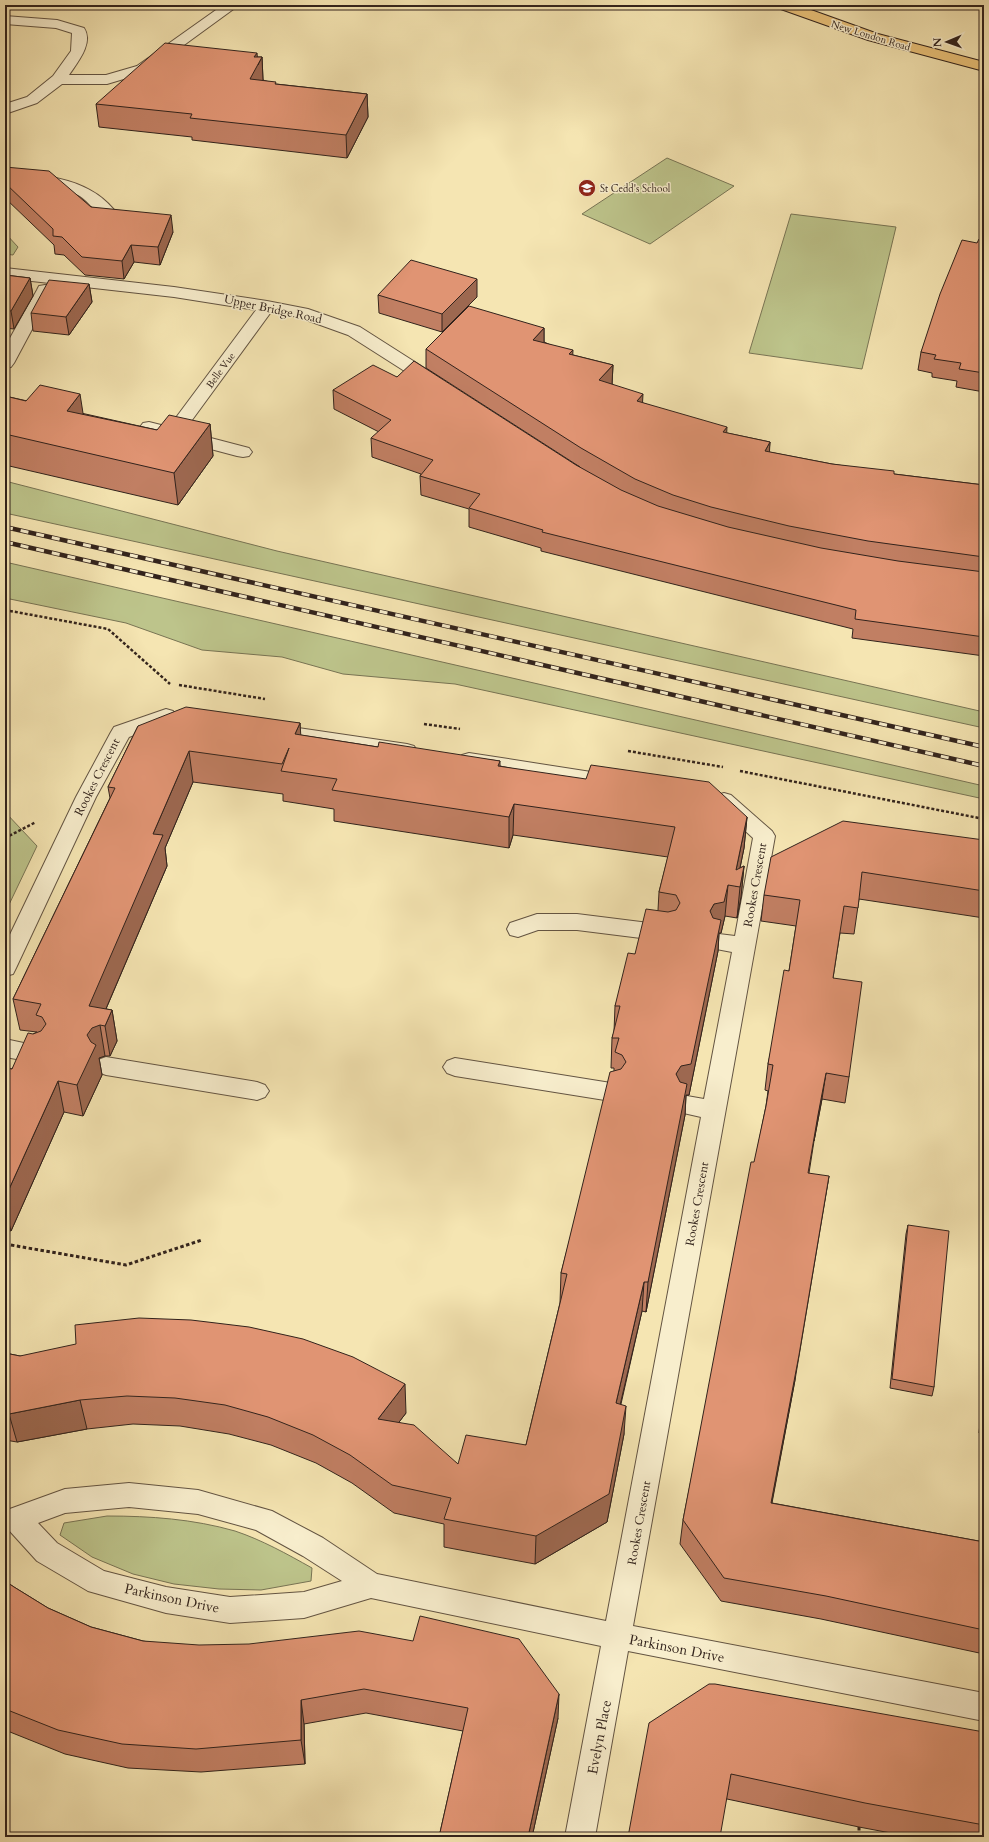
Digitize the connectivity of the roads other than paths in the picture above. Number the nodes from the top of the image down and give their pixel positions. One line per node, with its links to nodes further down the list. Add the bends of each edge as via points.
1 (232, 5): 5 (street, via 142,69 107,80)
2 (783, 5): 4 (main road, New London Road, via 873,37)
3 (5, 20): 5 (street, via 57,24 79,31 78,51)
4 (984, 67)
5 (58, 78): 6 (street, via 32,100)
6 (5, 110)
7 (5, 177): 8 (street, via 67,186 84,192)
8 (110, 215)
9 (5, 273): 10 (street, Upper Bridge Road)
10 (52, 279): 11 (street, Upper Bridge Road, via 174,292); 12 (street)
11 (267, 306): 13 (street, Upper Bridge Road, via 330,321 354,331); 15 (street, Belle Vue)
12 (5, 363)
13 (448, 392)
14 (149, 427): 15 (street)
15 (173, 433): 16 (street)
16 (243, 452)
17 (185, 718): 25 (street, Rookes Crescent, via 169,715 121,732 86,797)
18 (248, 727): 19 (street)
19 (636, 786)
20 (707, 796): 24 (street, Rookes Crescent, via 723,799 764,836)
21 (518, 929): 22 (street, via 537,922 569,922)
22 (665, 933)
23 (719, 942): 24 (street)
24 (744, 946): 33 (street, Rookes Crescent)
25 (5, 968)
26 (5, 1048): 27 (street)
27 (39, 1054)
28 (106, 1066): 30 (street)
29 (455, 1067): 31 (street)
30 (257, 1091)
31 (611, 1092)
32 (687, 1105): 33 (street)
33 (714, 1110): 36 (street, Rookes Crescent)
34 (11, 1518): 35 (street, Parkinson Drive, via 65,1501 129,1495 198,1502 262,1520 313,1547); 35 (street, Parkinson Drive, via 47,1552 98,1582 166,1600 230,1610 304,1605)
35 (371, 1585): 36 (street, Parkinson Drive)
36 (618, 1636): 37 (street, Parkinson Drive); 38 (street, Evelyn Place)
37 (984, 1707)
38 (580, 1837)

